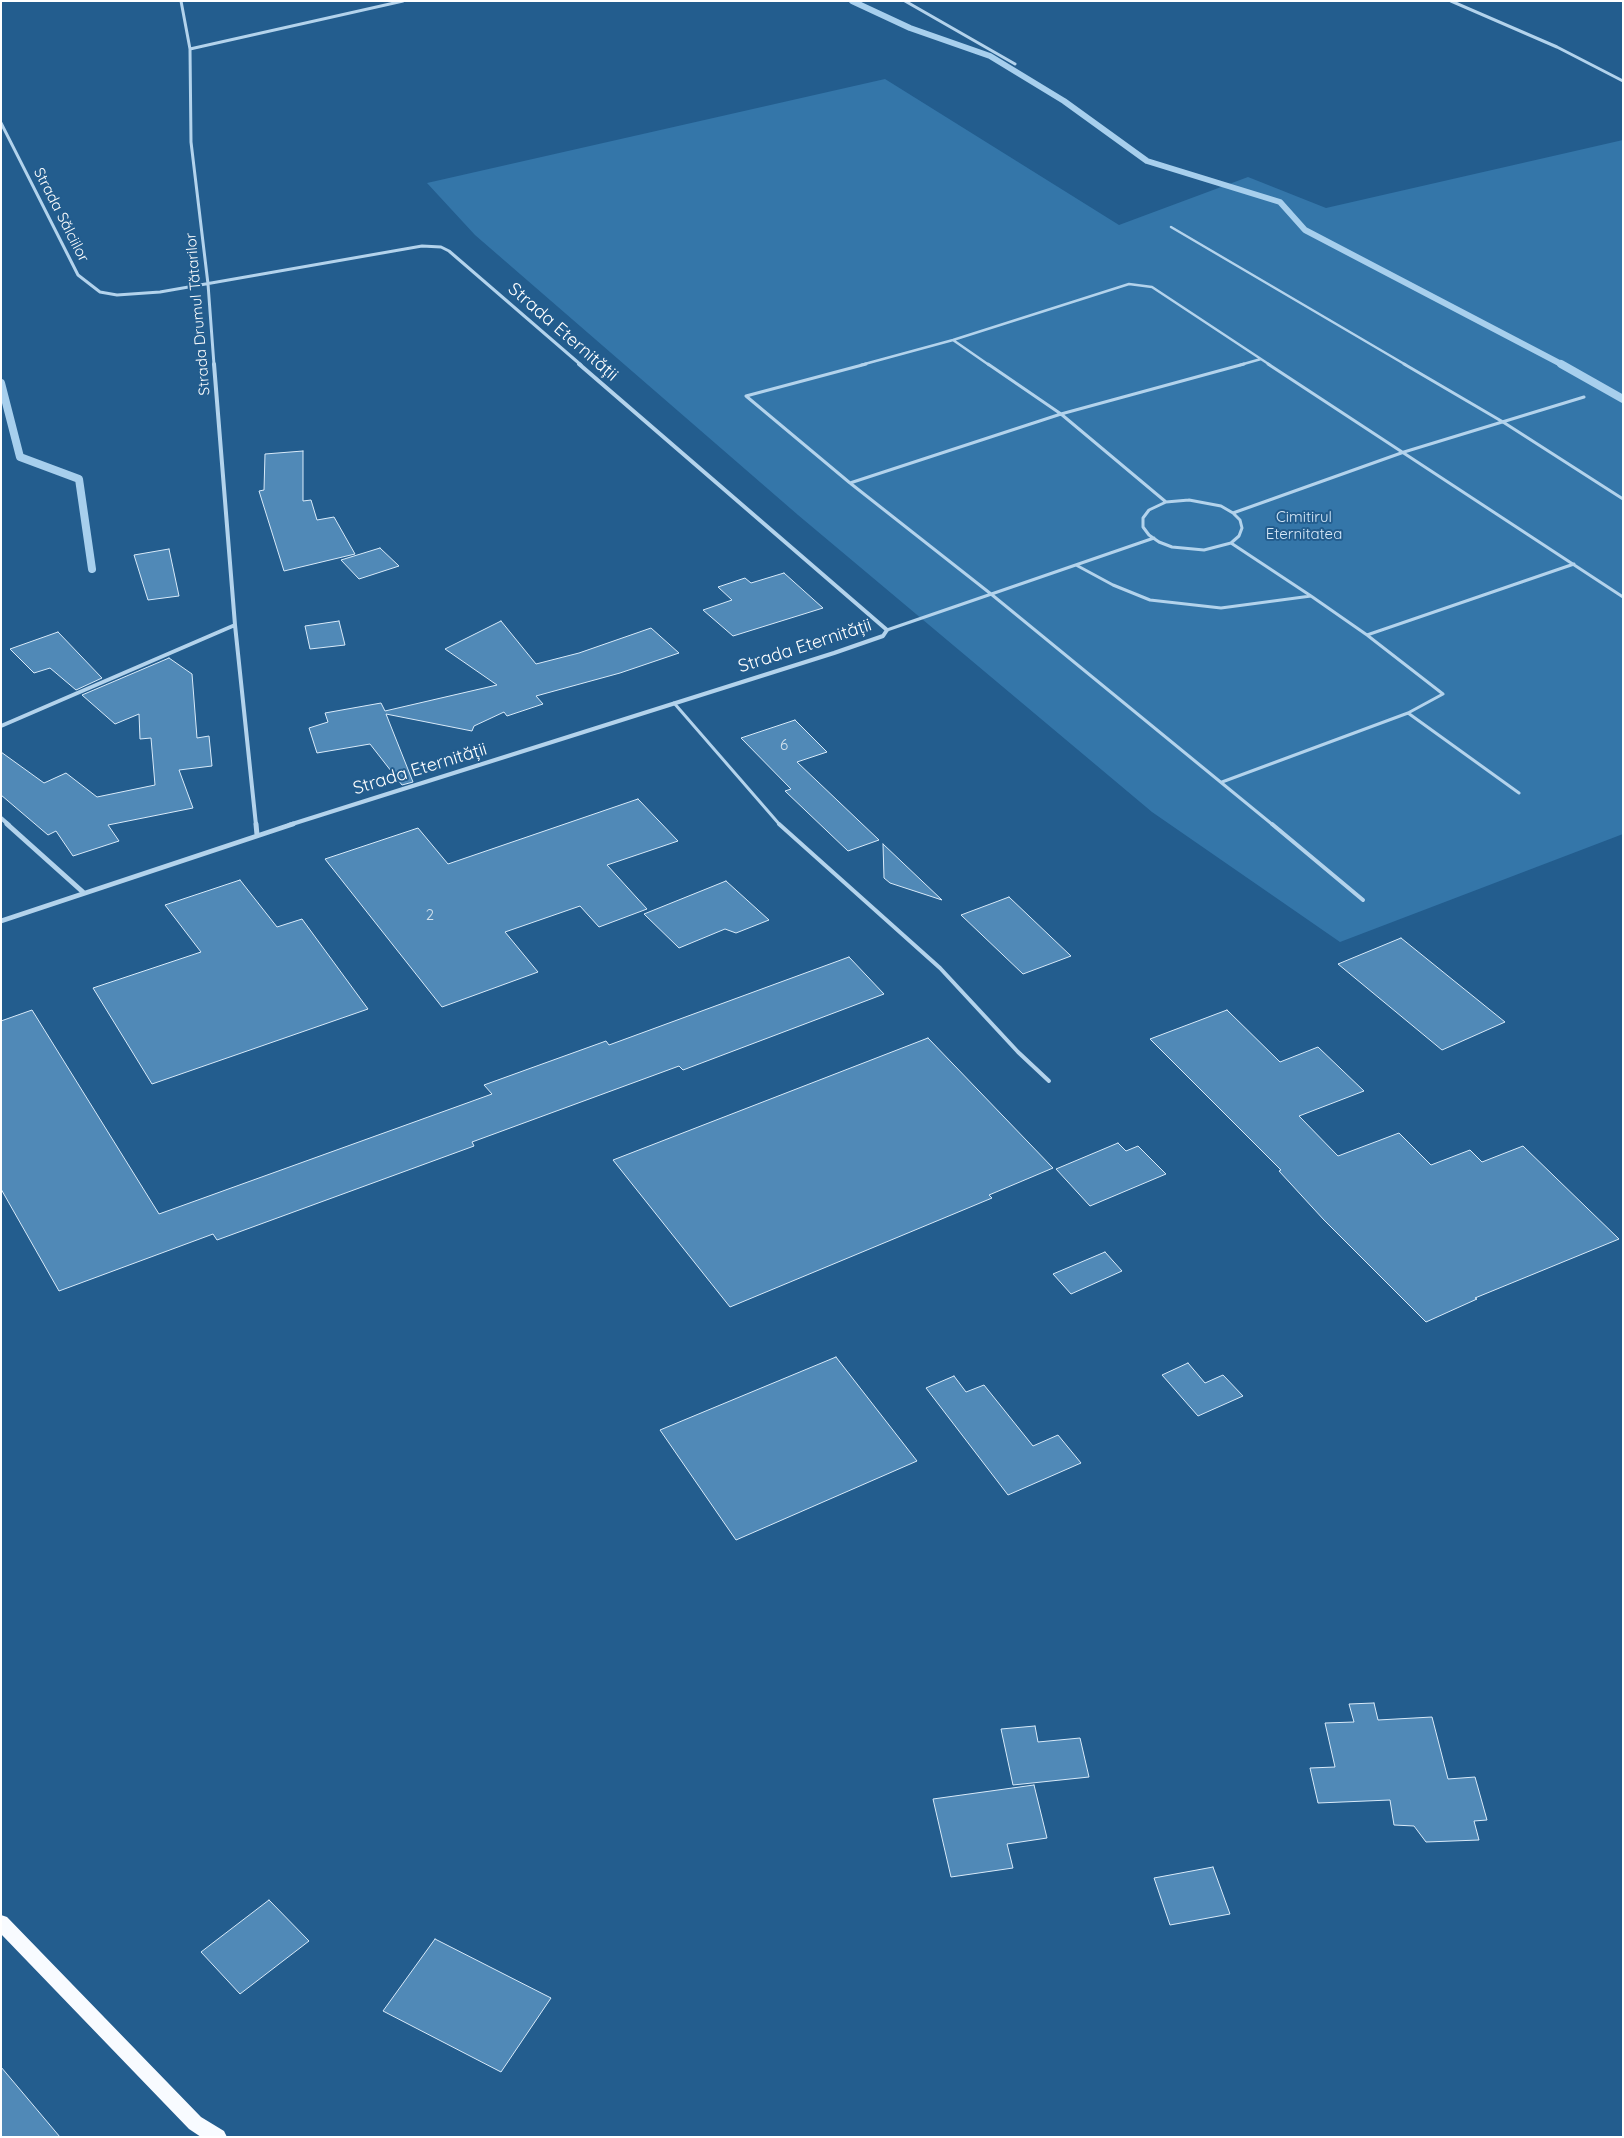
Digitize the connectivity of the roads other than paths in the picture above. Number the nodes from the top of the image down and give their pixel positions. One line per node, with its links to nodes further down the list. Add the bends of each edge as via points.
1 (181, 1): 5 (street, Strada Drumul Tătarilor)
2 (403, 1): 5 (street)
3 (905, 1): 6 (street)
4 (1451, 1): 7 (street, via 1558,47)
5 (190, 50): 10 (street, Strada Drumul Tătarilor, via 191,142)
6 (1015, 64)
7 (1623, 81)
8 (1, 123): 10 (street, Strada Sălciilor, via 78,275 86,284 100,292 117,295)
9 (1171, 228): 15 (lane)
10 (208, 284): 28 (street, Strada Drumul Tătarilor); 29 (street, Strada Eternității, via 422,246 449,251)
11 (953, 340): 12 (lane, via 1129,284 1152,287); 14 (lane); 17 (lane, via 746,396)
12 (1261, 359): 14 (lane); 16 (lane)
13 (1584, 397): 15 (lane)
14 (1060, 414): 17 (lane); 19 (lane)
15 (1502, 422): 16 (lane); 18 (lane)
16 (1404, 452): 20 (lane); 23 (lane)
17 (850, 483): 25 (lane)
18 (1623, 499)
19 (1166, 502): 20 (lane, via 1206,502); 21 (lane, via 1149,510 1143,518 1143,527)
20 (1233, 513): 22 (lane, via 1242,528 1239,536)
21 (1154, 538): 22 (lane, via 1188,550 1204,550); 24 (lane)
22 (1231, 542): 26 (lane)
23 (1574, 564): 27 (lane); 30 (lane)
24 (1076, 565): 25 (lane); 26 (lane, via 1150,600 1221,608)
25 (991, 594): 29 (lane); 34 (lane)
26 (1311, 596): 30 (lane)
27 (1623, 597)
28 (235, 625): 33 (street); 37 (street, Strada Drumul Tătarilor)
29 (887, 630): 31 (street, Strada Eternității, via 883,636)
30 (1367, 635): 32 (lane, via 1443,694)
31 (674, 703): 37 (street, Strada Eternității); 41 (lane, via 785,830 940,968)
32 (1408, 713): 34 (lane); 35 (lane)
33 (1, 726)
34 (1222, 782): 39 (lane)
35 (1519, 793)
36 (1, 818): 38 (street)
37 (257, 834): 38 (street, Strada Eternității)
38 (84, 894): 40 (street, Strada Eternității)
39 (1364, 900)
40 (1, 920)
41 (1049, 1081)
42 (1, 1922): 43 (main road)
43 (195, 2123): 44 (street); 45 (main road)
44 (210, 2137)
45 (218, 2137)

